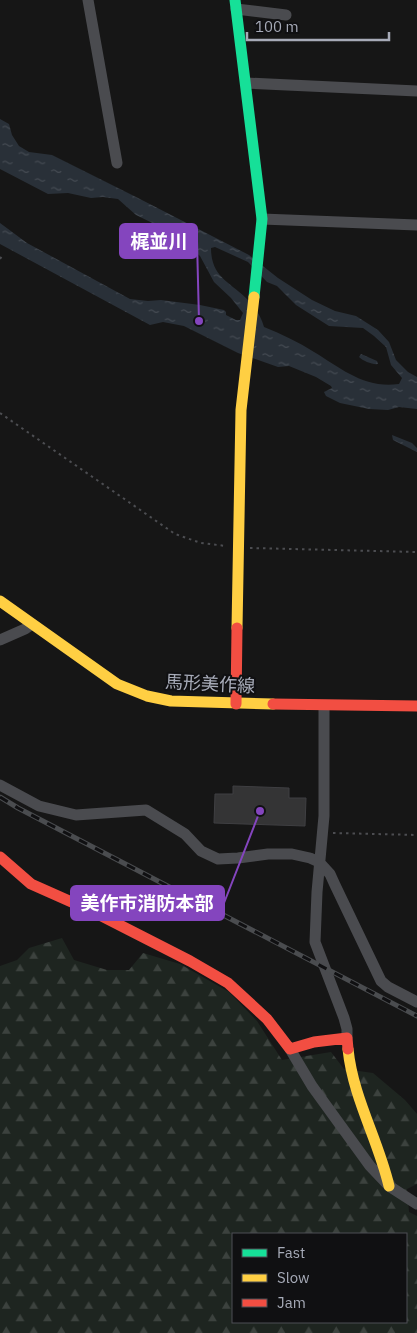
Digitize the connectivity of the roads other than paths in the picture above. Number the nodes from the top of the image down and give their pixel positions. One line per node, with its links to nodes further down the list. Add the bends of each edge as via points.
1 (88, 0): 6 (street)
2 (236, 4): 3 (street); 4 (street)
3 (286, 15)
4 (246, 83): 5 (street); 7 (street)
5 (417, 91)
6 (117, 163)
7 (262, 219): 8 (street); 12 (street, via 241,410)
8 (417, 225)
9 (0, 601): 10 (street, 馬形美作線)
10 (32, 624): 11 (street); 12 (street, 馬形美作線, via 117,684 147,696 171,701)
11 (0, 640)
12 (236, 704): 13 (street, 馬形美作線)
13 (324, 706): 14 (street, 馬形美作線); 17 (street, via 323,833)
14 (417, 706)
15 (0, 784): 17 (street, via 39,806 76,815 146,810 185,834 201,851 218,859 292,854)
16 (0, 857): 20 (street, via 31,884 94,912 228,983 266,1019)
17 (319, 862): 18 (street, via 330,874 381,981); 19 (street, via 315,942 344,1018)
18 (417, 1002)
19 (346, 1038): 20 (street); 21 (street, via 355,1088)
20 (290, 1049): 21 (street, via 312,1086 370,1166)
21 (389, 1186): 22 (street)
22 (417, 1204)

